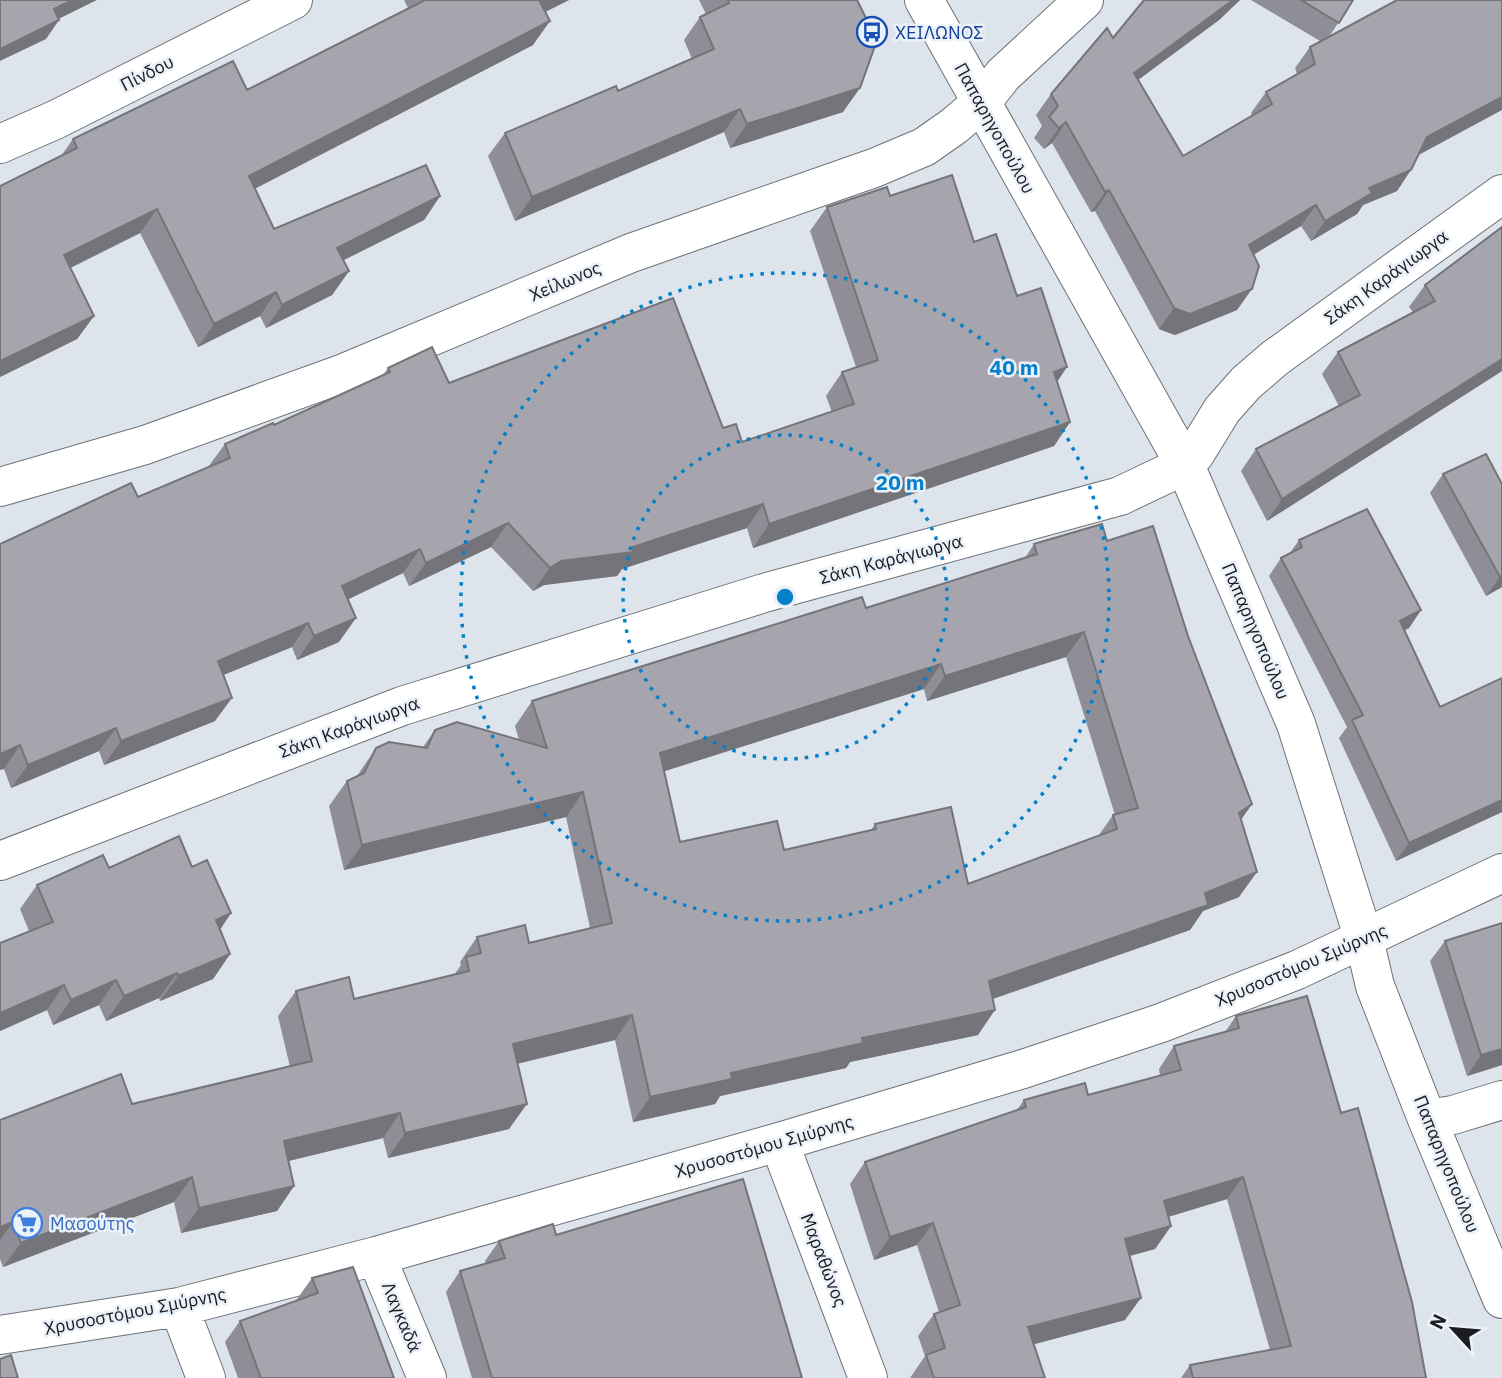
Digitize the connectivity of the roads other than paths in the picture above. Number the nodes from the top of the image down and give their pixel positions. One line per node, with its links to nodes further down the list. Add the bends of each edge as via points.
1 (293, 0): 5 (street, Πίνδου)
2 (924, 0): 4 (street, Παπαρηγοπούλου)
3 (1084, 0): 4 (street, Χείλωνος, via 1003,75)
4 (981, 103): 7 (street, Παπαρηγοπούλου); 8 (street, Χείλωνος, via 924,146 874,169 631,253 332,377 145,444)
5 (0, 144)
6 (1502, 194): 7 (street, Σάκη Καράγιωργα, via 1275,358 1222,410)
7 (1185, 465): 9 (street, Σάκη Καράγιωργα, via 1119,496 764,593 402,706); 11 (street, Παπαρηγοπούλου, via 1296,724)
8 (0, 487)
9 (0, 861)
10 (1502, 873): 11 (street, Χρυσοστόμου Σμύρνης)
11 (1364, 939): 13 (street, Παπαρηγοπούλου, via 1375,986); 14 (street, Χρυσοστόμου Σμύρνης, via 1161,1023)
12 (1502, 1100): 13 (street)
13 (1427, 1119): 16 (street, Παπαρηγοπούλου)
14 (779, 1142): 15 (street, Χρυσοστόμου Σμύρνης); 21 (street, Μαραθώνος)
15 (376, 1256): 17 (street, Χρυσοστόμου Σμύρνης); 20 (street, Λαγκαδά)
16 (1502, 1299)
17 (179, 1307): 18 (street, Χρυσοστόμου Σμύρνης); 19 (street)
18 (0, 1335)
19 (206, 1378)
20 (427, 1378)
21 (868, 1378)

